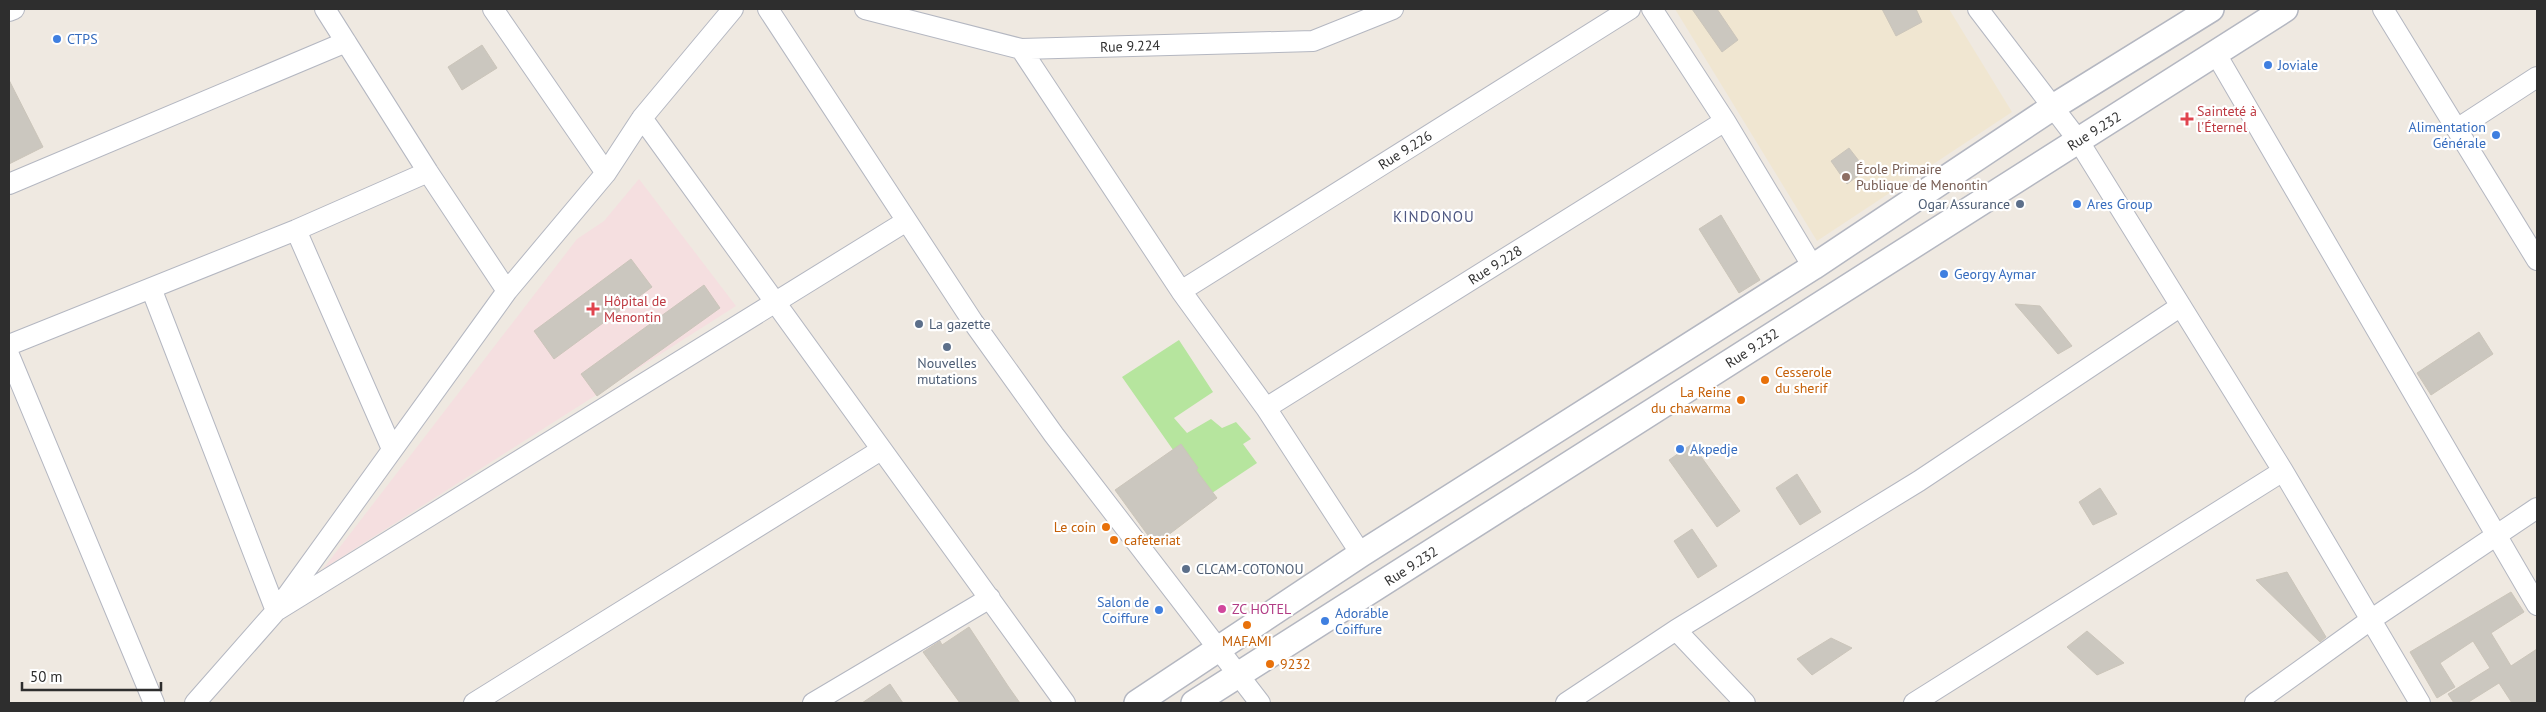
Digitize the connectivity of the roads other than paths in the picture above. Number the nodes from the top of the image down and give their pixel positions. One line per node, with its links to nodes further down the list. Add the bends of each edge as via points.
1 (14, 9): 14 (street)
2 (325, 9): 15 (street)
3 (493, 9): 25 (street)
4 (732, 9): 20 (street)
5 (768, 9): 27 (street)
6 (866, 9): 16 (street, Rue 9.224)
7 (1393, 9): 16 (street, Rue 9.224, via 1313,41)
8 (1630, 9): 32 (street, Rue 9.226)
9 (1652, 9): 21 (street)
10 (1978, 9): 19 (street)
11 (2211, 9): 19 (street)
12 (2285, 9): 17 (street, Rue 9.232)
13 (2382, 9): 22 (street)
14 (9, 11)
15 (346, 42): 24 (street); 26 (street)
16 (1020, 49): 32 (street)
17 (2216, 54): 23 (street, Rue 9.232); 43 (street)
18 (2537, 77): 22 (street)
19 (2053, 107): 23 (street); 30 (street)
20 (642, 118): 25 (street); 34 (street)
21 (1725, 121): 30 (street); 38 (street, Rue 9.228)
22 (2457, 129): 29 (street)
23 (2078, 140): 35 (street); 51 (street, Rue 9.232)
24 (428, 172): 28 (street); 33 (street)
25 (606, 174): 33 (street)
26 (9, 184)
27 (905, 222): 34 (street); 50 (street, via 1054,435)
28 (296, 230): 31 (street); 39 (street)
29 (2537, 260)
30 (1813, 267): 44 (street)
31 (151, 288): 36 (street); 47 (street)
32 (1181, 291): 38 (street)
33 (507, 292): 39 (street)
34 (775, 303): 40 (street); 47 (street)
35 (2181, 306): 41 (street); 49 (street, via 1919,481)
36 (9, 345)
37 (9, 355): 52 (street)
38 (1266, 408): 44 (street)
39 (392, 449): 47 (street)
40 (881, 450): 45 (street); 54 (street)
41 (2283, 471): 48 (street); 62 (street)
42 (2537, 508): 43 (street)
43 (2495, 535): 46 (street); 48 (street)
44 (1361, 554): 50 (street)
45 (990, 598): 55 (street); 56 (street)
46 (2537, 605)
47 (276, 611): 53 (street)
48 (2369, 621): 63 (street); 64 (street)
49 (1676, 630): 60 (street); 61 (street)
50 (1217, 650): 51 (street); 57 (street)
51 (1238, 676): 58 (street, Rue 9.232); 59 (street)
52 (154, 703)
53 (195, 703)
54 (474, 703)
55 (813, 703)
56 (1065, 703)
57 (1137, 703)
58 (1194, 703)
59 (1260, 703)
60 (1566, 703)
61 (1745, 703)
62 (1914, 703)
63 (2254, 703)
64 (2420, 703)

